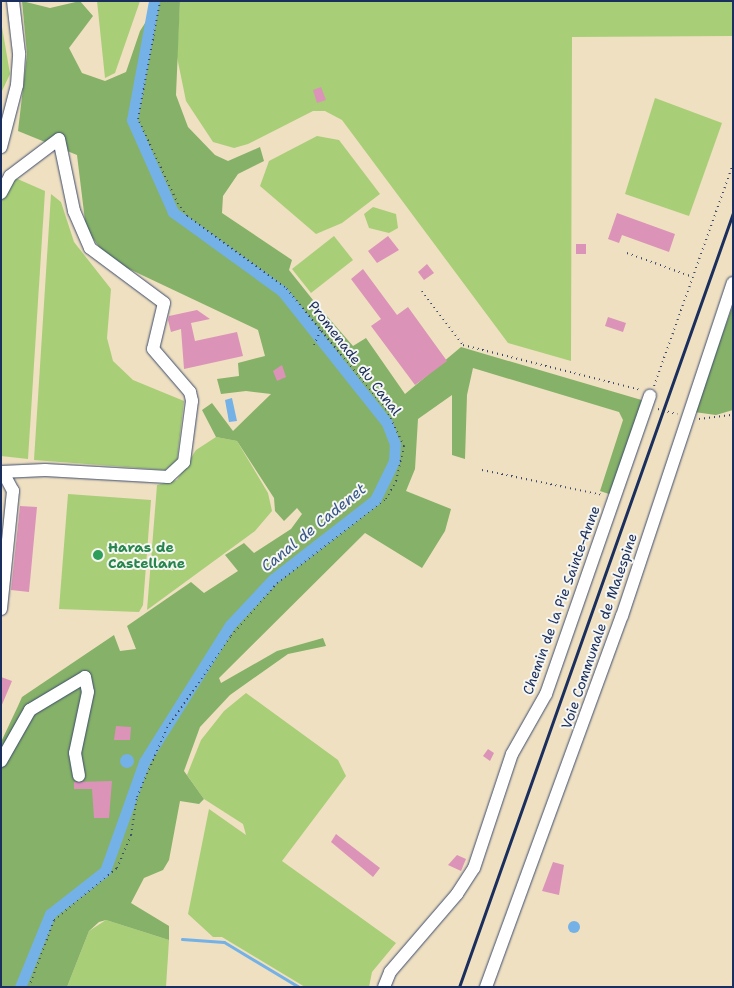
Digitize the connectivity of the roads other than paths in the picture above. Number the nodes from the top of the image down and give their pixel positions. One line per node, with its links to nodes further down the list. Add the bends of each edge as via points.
1 (13, 1): 2 (street, via 19,53 17,85)
2 (1, 147)
3 (1, 193): 6 (street, via 10,176 60,139 74,211 90,248 164,303 153,349 169,373 190,392 192,401 184,462 168,477 45,470)
4 (733, 283): 11 (street, Voie Communale de Malespine, via 686,416 622,616)
5 (650, 396): 10 (street, Chemin de la Pie Sainte-Anne, via 546,694 512,754 474,868 390,972)
6 (2, 472): 7 (street, via 13,491)
7 (1, 609)
8 (1, 762): 9 (street, via 30,710 85,677 88,692 75,753)
9 (80, 776)
10 (384, 987)
11 (486, 987)

